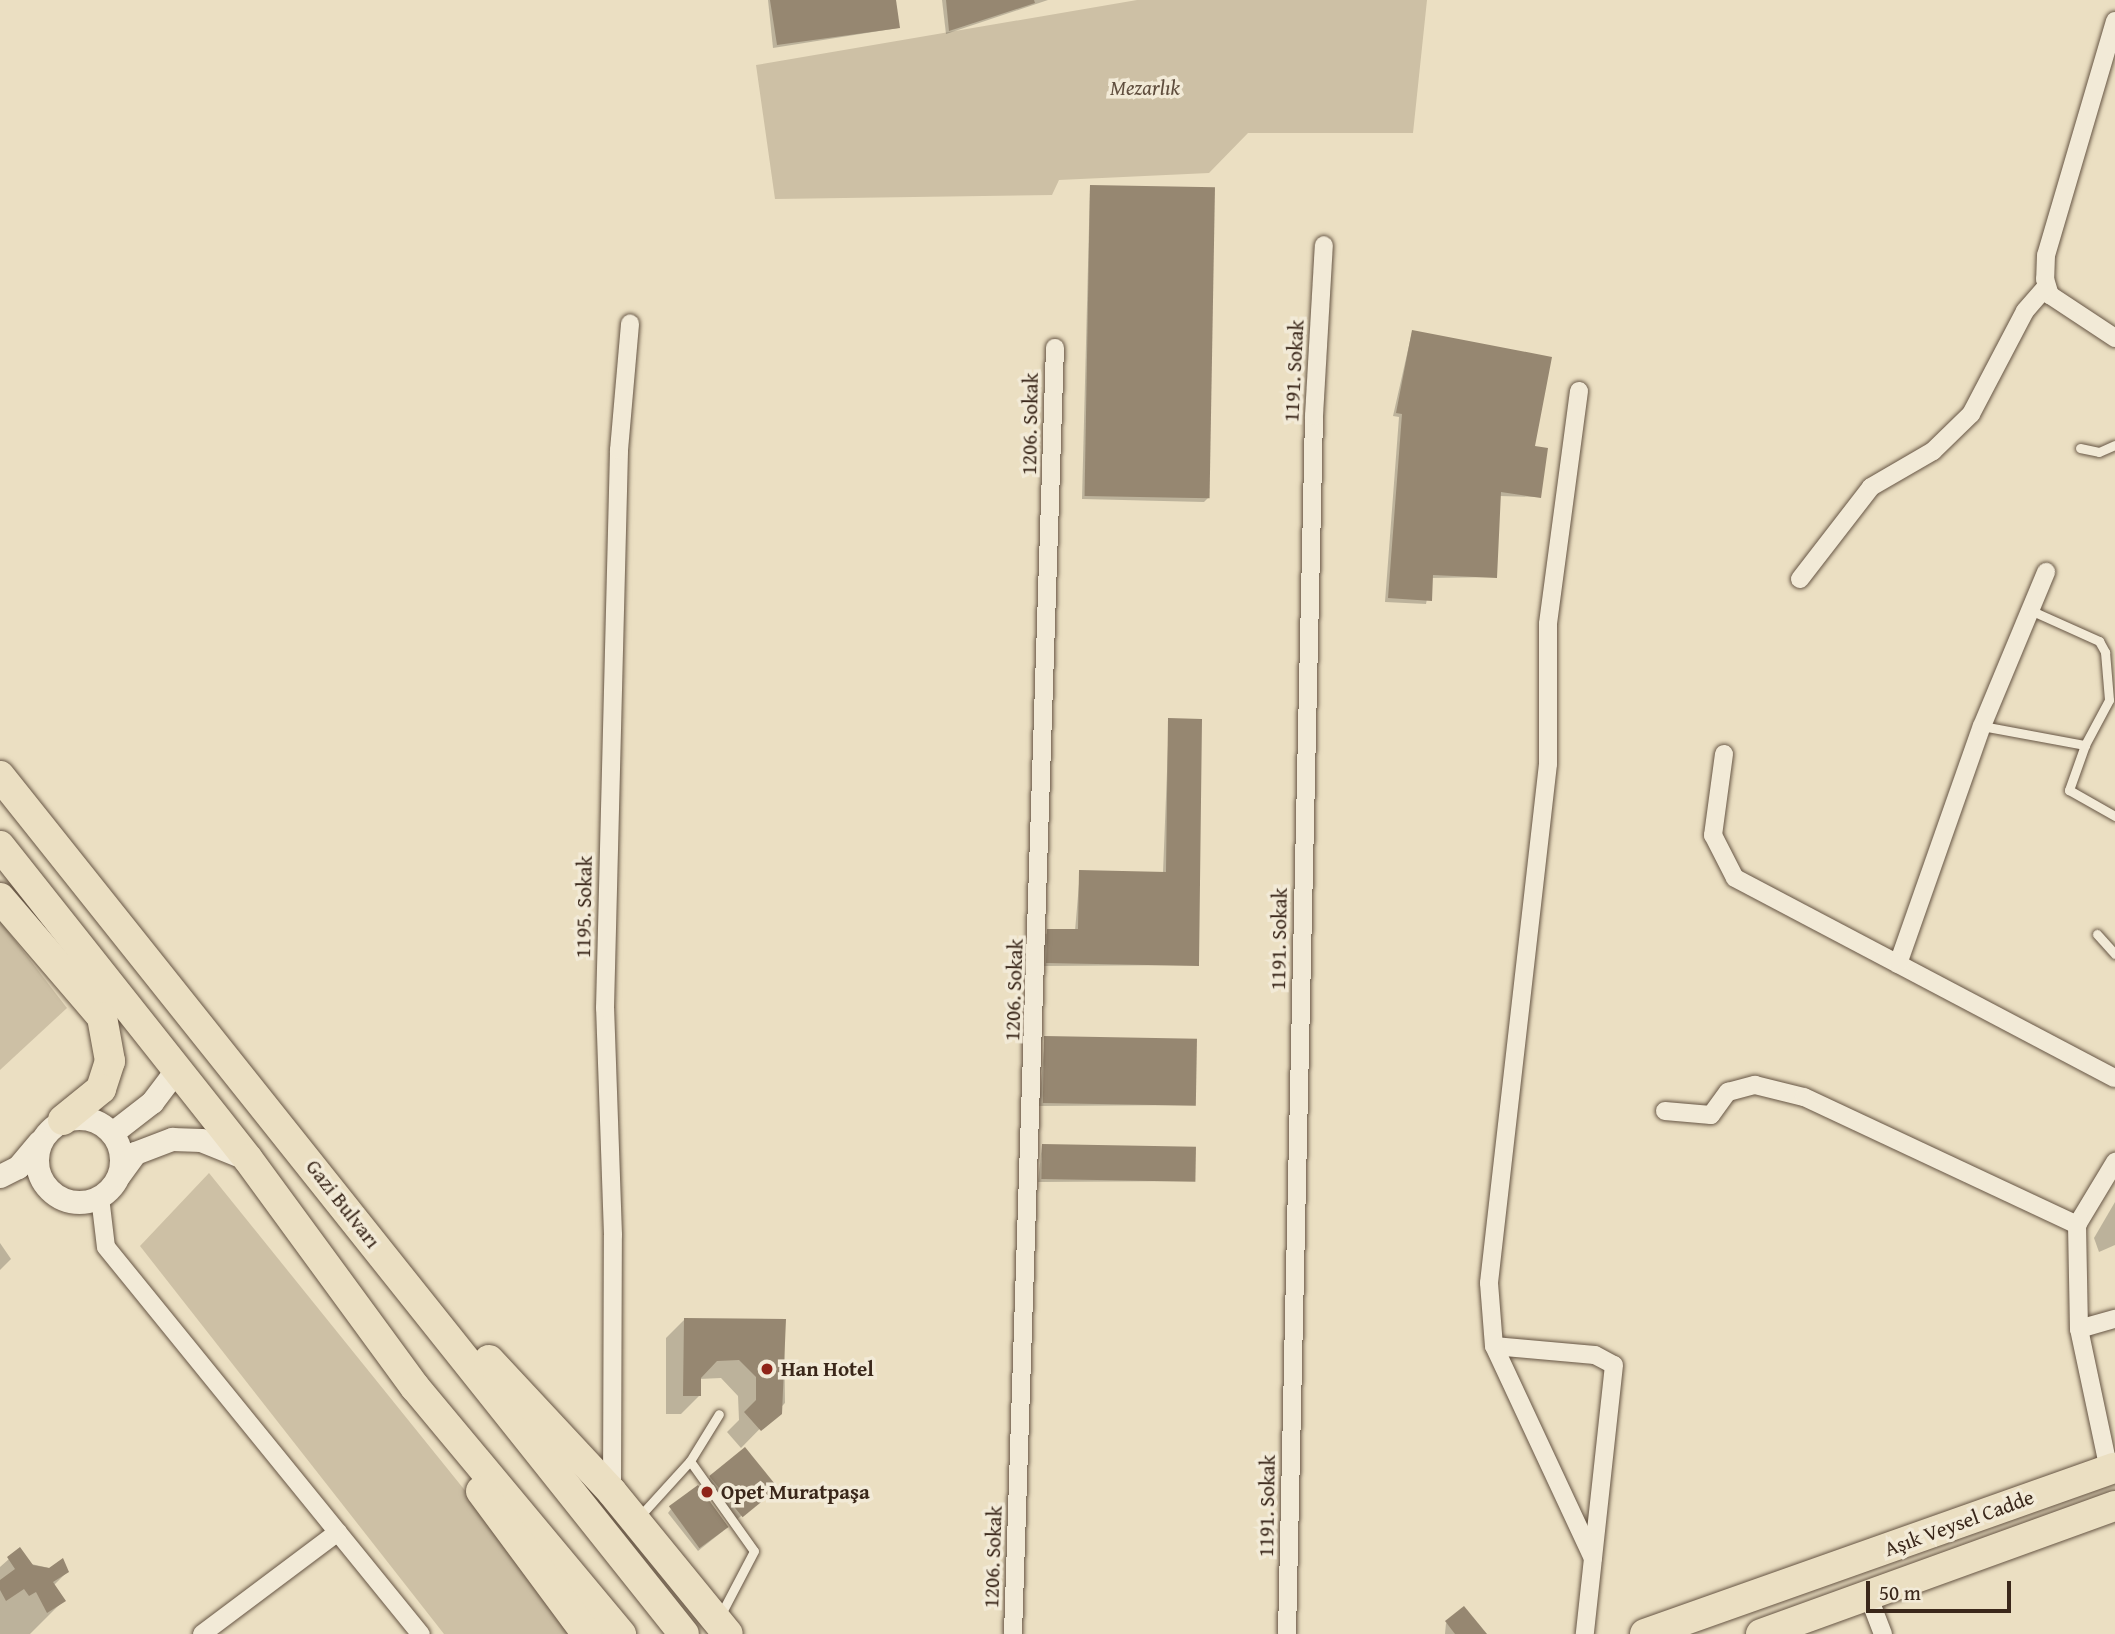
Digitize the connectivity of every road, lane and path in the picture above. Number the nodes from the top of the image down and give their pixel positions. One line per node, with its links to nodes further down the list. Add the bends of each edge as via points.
1 (2115, 20): 2 (street)
2 (2108, 67): 4 (street, via 2046,255)
3 (1324, 245): 59 (street, 1191. Sokak, via 1314,416)
4 (2048, 286): 6 (street, via 2050,295); 12 (street, via 2025,311 1971,414 1933,451 1871,487)
5 (630, 323): 44 (street, 1195. Sokak, via 619,450 605,1008 613,1234)
6 (2115, 338)
7 (1055, 348): 58 (street, 1206. Sokak)
8 (1578, 391): 39 (street, via 1548,624 1548,764 1489,1283)
9 (2115, 445): 10 (lane, via 2099,452)
10 (2080, 448)
11 (2046, 572): 13 (street)
12 (1800, 579)
13 (2028, 609): 14 (street); 15 (lane, via 2099,641 2105,652 2109,700)
14 (1982, 726): 15 (lane); 23 (street)
15 (2085, 745): 18 (lane, via 2069,790)
16 (1724, 754): 23 (street, via 1713,835 1735,878)
17 (0, 776): 34 (main road, Gazi Bulvarı)
18 (2115, 816)
19 (0, 846): 24 (main road)
20 (0, 898): 27 (main road, via 102,1017 110,1060 101,1088)
21 (2097, 934): 22 (lane)
22 (2115, 954)
23 (1898, 964): 25 (street)
24 (176, 1070): 28 (street, via 152,1102); 29 (main road)
25 (2115, 1078)
26 (1665, 1111): 36 (street, via 1711,1115 1728,1092 1755,1085 1804,1097)
27 (53, 1129): 28 (street, via 90,1119); 32 (street, via 18,1167); 33 (street, via 36,1162)
28 (112, 1133): 31 (street, via 122,1161)
29 (248, 1159): 31 (street, via 191,1140 172,1139 135,1153); 40 (main road)
30 (2115, 1162): 36 (street)
31 (119, 1175): 35 (street)
32 (0, 1178): 33 (street)
33 (46, 1187): 35 (street, via 71,1202)
34 (334, 1193): 44 (main road); 57 (main road, Gazi Bulvarı)
35 (100, 1197): 47 (street, via 106,1247)
36 (2077, 1225): 38 (street)
37 (2115, 1319): 38 (street)
38 (2079, 1329): 43 (street)
39 (1494, 1346): 48 (street); 48 (street, via 1595,1355 1614,1365)
40 (415, 1387): 55 (main road, via 499,1520); 56 (main road)
41 (719, 1414): 42 (lane)
42 (690, 1461): 46 (lane); 50 (lane, via 754,1551)
43 (2112, 1469): 52 (main road, Aşık Veysel Cadde)
44 (612, 1492): 46 (main road)
45 (2115, 1506): 49 (main road, Aşık Veysel Cadde)
46 (636, 1521): 50 (main road)
47 (338, 1532): 53 (street); 54 (street)
48 (1593, 1558): 60 (street)
49 (1868, 1595): 51 (main road, Aşık Veysel Cadde); 62 (street)
50 (723, 1628)
51 (1796, 1628): 61 (main road, Aşık Veysel Cadde)
52 (1652, 1633)
53 (202, 1634)
54 (421, 1634)
55 (587, 1634)
56 (621, 1634)
57 (684, 1634)
58 (1013, 1634)
59 (1287, 1634)
60 (1585, 1634)
61 (1761, 1634)
62 (1883, 1634)

